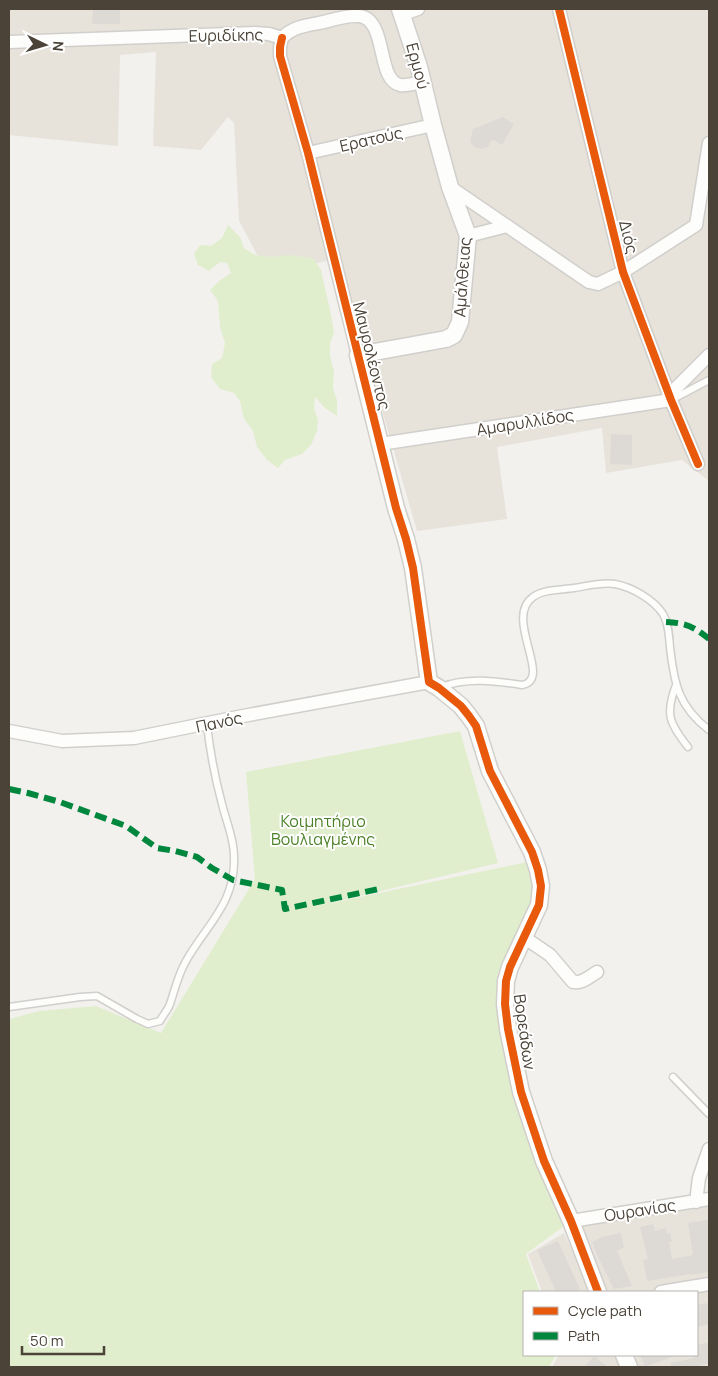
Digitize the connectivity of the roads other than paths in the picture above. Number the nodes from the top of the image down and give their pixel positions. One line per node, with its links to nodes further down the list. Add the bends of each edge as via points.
1 (559, 9): 12 (street, Διός)
2 (407, 10): 5 (street, Ερμού)
3 (282, 38): 4 (street, Ευριδίκης, via 255,33); 5 (street, Ευριδίκης, via 297,28 361,16 375,28 394,82 400,85); 8 (street, Μαυρολέοντος, via 280,56)
4 (9, 42)
5 (423, 82): 6 (street, Ερμού)
6 (433, 124): 8 (street, Ερατούς); 9 (street, Αμάλθειας)
7 (709, 143): 12 (street, via 696,226)
8 (308, 153): 13 (street, Μαυρολέοντος)
9 (450, 187): 10 (street); 11 (street, Αμάλθειας)
10 (507, 226): 11 (street); 12 (street, via 589,282 598,284)
11 (468, 236): 13 (street, Αμάλθειας, via 460,322 454,335)
12 (623, 272): 16 (street, Διός)
13 (358, 355): 17 (street, Μαυρολέοντος)
14 (709, 355): 16 (street)
15 (709, 380): 16 (lane)
16 (670, 397): 17 (street, Αμαρυλλίδος); 18 (street, Διός)
17 (380, 444): 19 (street, Μαυρολέοντος, via 413,568)
18 (698, 464)
19 (434, 685): 20 (lane, via 484,680 522,685 532,681 534,669 524,634 526,605 543,592 601,584 615,584 635,591 650,600 663,614); 21 (street, Πανός); 25 (street, Βορεάδων, via 460,706 476,726 490,771 536,862 540,900)
20 (676, 685): 22 (lane, via 686,708); 24 (lane, via 669,712 674,727)
21 (207, 724): 23 (street, Πανός, via 134,738 62,741); 27 (lane, via 216,780 234,854 233,880 213,923 186,961 175,983 169,1006 160,1020 148,1024 97,996)
22 (709, 730)
23 (9, 731)
24 (688, 747)
25 (525, 938): 26 (street, via 550,955 573,982 583,981); 33 (street, Βορεάδων, via 506,981 508,1029 521,1092 544,1161)
26 (597, 972)
27 (9, 1007)
28 (673, 1078): 29 (lane)
29 (709, 1114)
30 (709, 1148): 32 (street, via 699,1178)
31 (709, 1199): 32 (street, Ουρανίας)
32 (696, 1202): 33 (street, Ουρανίας)
33 (570, 1221): 35 (street, Βορεάδων)
34 (709, 1284): 36 (street)
35 (598, 1291)
36 (667, 1291)

